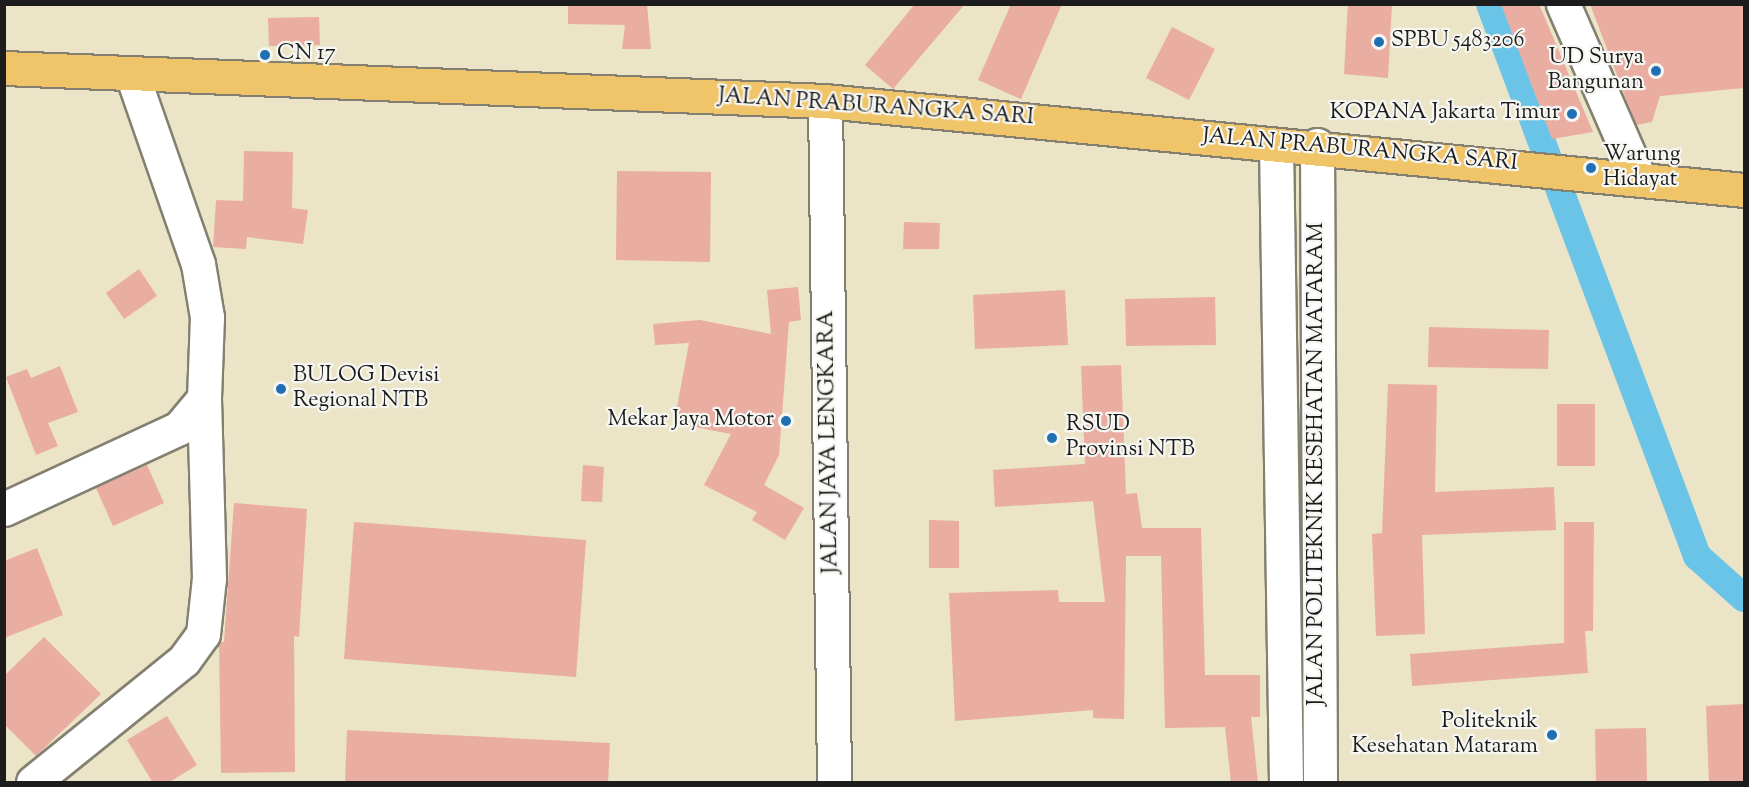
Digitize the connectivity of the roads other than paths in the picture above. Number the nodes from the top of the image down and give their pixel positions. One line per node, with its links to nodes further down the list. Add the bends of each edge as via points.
1 (1563, 4): 7 (street)
2 (4, 68): 3 (main road, JALAN PRABURANGKA SARI)
3 (132, 75): 4 (main road, JALAN PRABURANGKA SARI); 9 (street, via 204,290)
4 (836, 102): 5 (main road, JALAN PRABURANGKA SARI); 14 (street, JALAN JAYA LENGKARA); 15 (street, JALAN JAYA LENGKARA)
5 (1276, 145): 6 (main road, JALAN PRABURANGKA SARI); 12 (street)
6 (1317, 145): 7 (main road, JALAN PRABURANGKA SARI); 11 (street, JALAN POLITEKNIK KESEHATAN MATARAM)
7 (1639, 178): 8 (main road, JALAN PRABURANGKA SARI)
8 (1744, 190)
9 (204, 398): 10 (street, via 179,428); 13 (street, via 208,578 203,634 184,660)
10 (4, 509)
11 (1318, 547): 12 (street); 17 (street, JALAN POLITEKNIK KESEHATAN MATARAM)
12 (1283, 548): 16 (street)
13 (33, 783)
14 (834, 783)
15 (855, 783)
16 (1286, 783)
17 (1320, 783)

